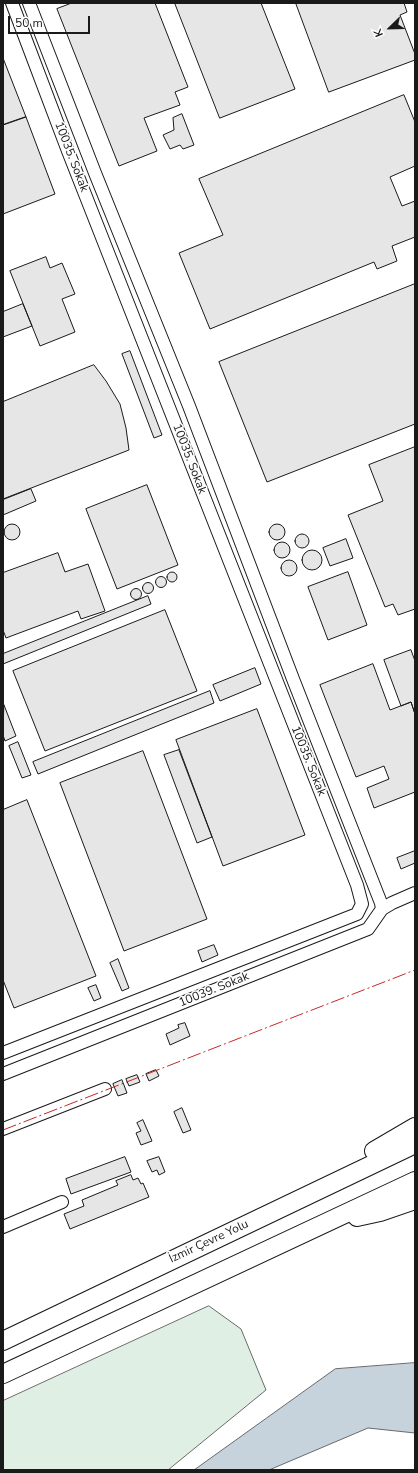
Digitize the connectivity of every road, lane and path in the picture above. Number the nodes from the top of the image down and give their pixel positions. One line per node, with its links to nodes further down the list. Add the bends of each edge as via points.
1 (12, 3): 5 (street, 10035. Sokak, via 357,885 362,904)
2 (29, 3): 4 (street, 10035. Sokak, via 189,406)
3 (415, 893): 4 (street, 10039. Sokak)
4 (382, 909): 7 (street, 10039. Sokak, via 368,929)
5 (357, 914): 6 (street, 10039. Sokak)
6 (3, 1054)
7 (3, 1074)
8 (105, 1089): 10 (street)
9 (415, 1127): 15 (highway)
10 (3, 1129)
11 (415, 1144): 15 (highway, İzmir Çevre Yolu)
12 (415, 1181): 16 (highway)
13 (415, 1200): 16 (highway, via 380,1212)
14 (62, 1202): 17 (street)
15 (272, 1212): 18 (highway, İzmir Çevre Yolu)
16 (327, 1224): 19 (highway)
17 (3, 1227)
18 (3, 1341)
19 (3, 1374)

